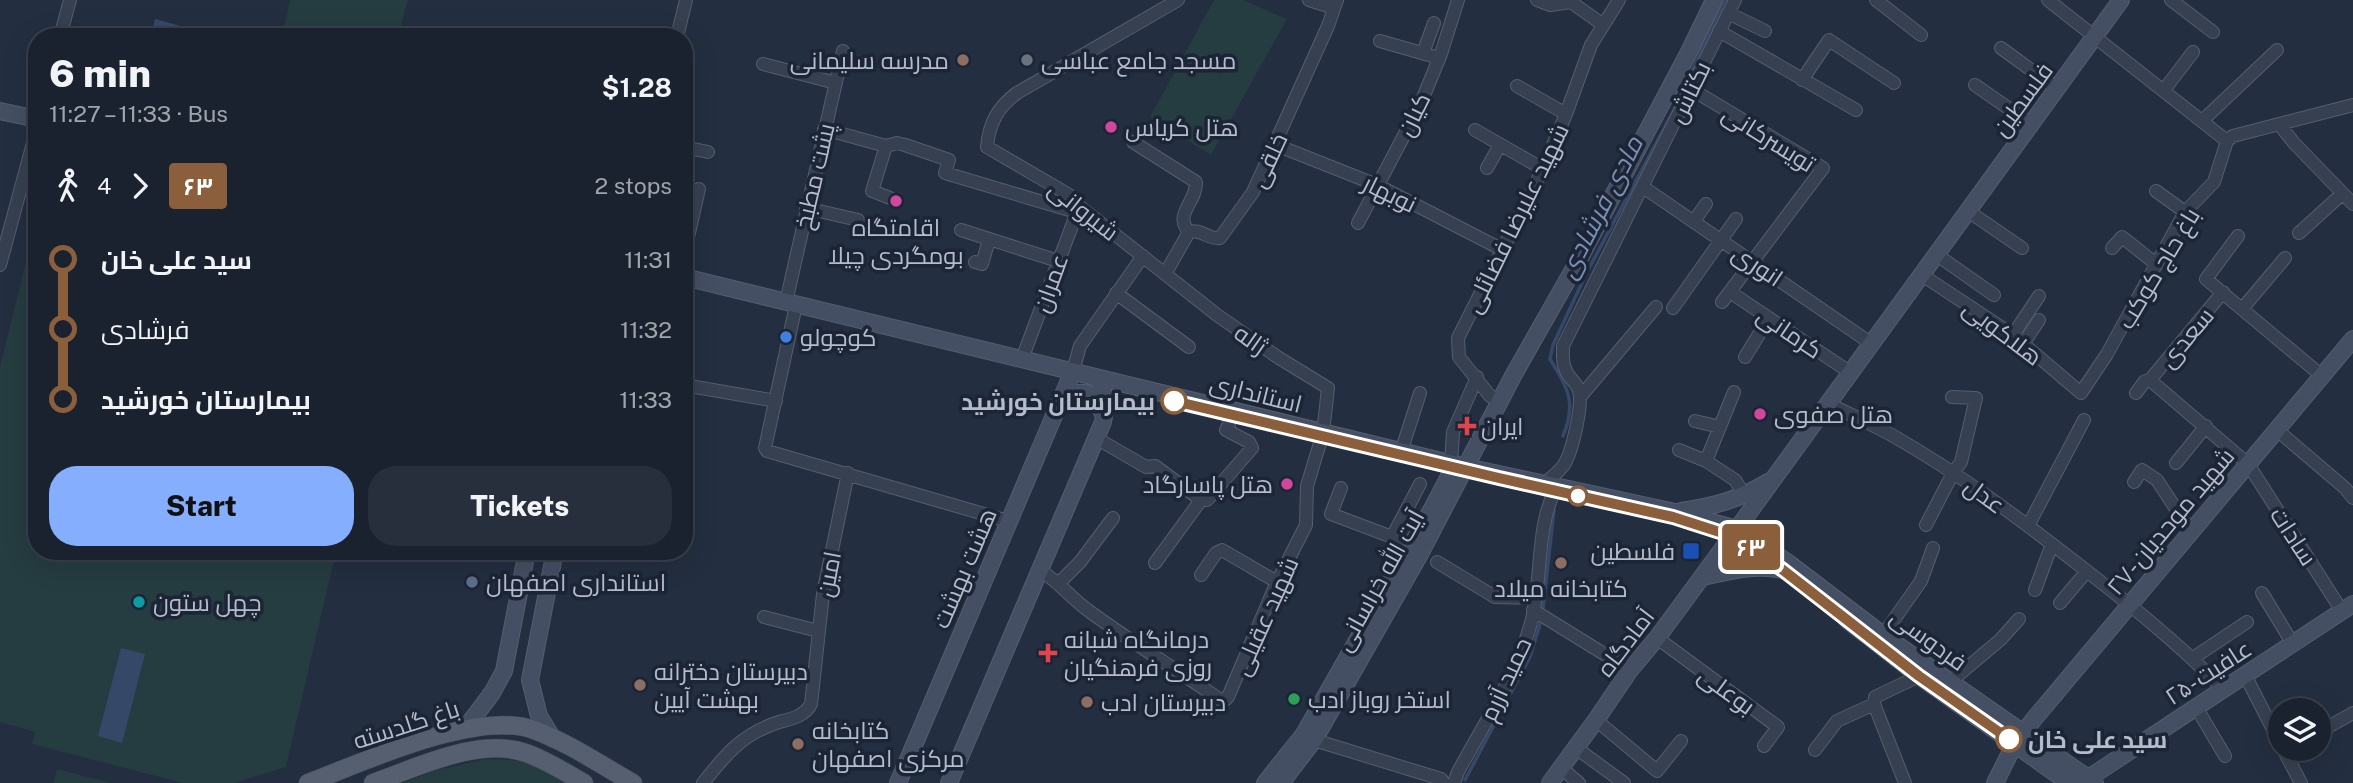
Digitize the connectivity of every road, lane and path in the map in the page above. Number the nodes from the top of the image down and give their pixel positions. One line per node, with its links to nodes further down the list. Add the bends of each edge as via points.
1 (70, 0): 18 (street)
2 (686, 0): 19 (street)
3 (1178, 0): 70 (street, شیروانی, via 1017,93 992,123 987,147 1076,198)
4 (1309, 0): 14 (street)
5 (1458, 0): 31 (street, کیان)
6 (1537, 0): 17 (street, via 1550,5 1571,2)
7 (1619, 0): 17 (street)
8 (1714, 0): 128 (main road)
9 (1735, 0): 15 (street, بکتاش)
10 (2048, 0): 24 (street)
11 (2121, 0): 24 (main road, فلسطین)
12 (2171, 0): 22 (street)
13 (1884, 3): 23 (street)
14 (1336, 4): 53 (street, خلقی)
15 (1728, 13): 20 (street, بکتاش); 21 (street)
16 (1434, 23): 30 (street)
17 (1602, 24): 44 (street, شهید علیرضا فضائلی)
18 (62, 28)
19 (679, 28)
20 (1719, 31): 33 (street); 38 (street, بکتاش)
21 (1765, 31)
22 (2213, 32)
23 (1921, 35)
24 (2095, 36): 39 (main road, فلسطین); 40 (street)
25 (1380, 41): 30 (street)
26 (2001, 48): 39 (street)
27 (2277, 50): 46 (street)
28 (843, 51): 34 (street, پشت مطبخ)
29 (2193, 52): 40 (street)
30 (1423, 53): 31 (street)
31 (1439, 58): 61 (street, کیان, via 1420,105)
32 (763, 64): 34 (street)
33 (1802, 80): 35 (street, via 1829,40); 42 (street)
34 (835, 83): 49 (street, پشت مطبخ)
35 (1894, 83)
36 (1975, 85): 47 (street)
37 (1517, 86): 44 (street)
38 (1690, 89): 62 (street, بکتاش); 92 (street, تویسرکانی, via 1823,168)
39 (2057, 89): 47 (main road, فلسطین)
40 (2164, 90): 46 (street)
41 (2353, 105): 48 (street)
42 (1856, 110)
43 (0, 111): 45 (main road)
44 (1566, 114): 60 (street, شهید علیرضا فضائلی)
45 (28, 117)
46 (2202, 121): 51 (street)
47 (2031, 124): 71 (main road, فلسطین)
48 (2279, 124): 51 (street); 65 (street)
49 (824, 129): 55 (street); 69 (street, پشت مطبخ)
50 (1475, 130): 54 (street)
51 (2227, 141): 72 (street, باغ حاج کوکب, via 2214,182)
52 (1133, 142): 80 (street, via 1196,182 1182,219)
53 (1276, 145): 61 (street, نوبهار); 80 (street, خلقی, via 1254,192 1220,238)
54 (1500, 145): 59 (street); 60 (street)
55 (886, 146): 66 (street, via 872,191); 70 (street, via 897,143 949,160 945,173)
56 (693, 149): 57 (street)
57 (708, 152)
58 (28, 156): 78 (street)
59 (1487, 168)
60 (1543, 169): 87 (street, شهید علیرضا فضائلی)
61 (1377, 185): 77 (street, کیان); 87 (street, نوبهار)
62 (1643, 187): 76 (street, انوری); 126 (street, بکتاش, via 1563,346 1567,374)
63 (699, 188): 73 (street)
64 (2156, 191): 72 (street)
65 (2342, 194): 68 (street); 81 (street)
66 (890, 198)
67 (1706, 204): 76 (street)
68 (2353, 204)
69 (806, 208): 75 (street); 103 (street, پشت مطبخ)
70 (1077, 209): 89 (street, شیروانی); 91 (street, عمران)
71 (1968, 211): 85 (street); 88 (main road, فلسطین)
72 (2185, 212): 94 (street, باغ حاج کوکب)
73 (693, 215)
74 (1736, 219): 84 (street)
75 (858, 220)
76 (1694, 221): 84 (street, انوری)
77 (1357, 223)
78 (4, 230): 95 (street)
79 (961, 230): 83 (street)
80 (1189, 232): 96 (street)
81 (2299, 233)
82 (2238, 236): 99 (street, via 2206,279)
83 (989, 240): 91 (street); 93 (street, via 982,264)
84 (1721, 240): 92 (street, انوری); 105 (street)
85 (2022, 248)
86 (2112, 248): 94 (street, via 2122,237)
87 (1502, 249): 118 (street, شهید علیرضا فضائلی, via 1458,338 1459,357)
88 (1937, 255): 97 (main road, فلسطین); 101 (street)
89 (1143, 256): 96 (street, ژاله); 100 (street)
90 (2285, 258): 106 (street)
91 (1058, 261): 114 (street, عمران)
92 (1752, 261): 107 (street, کرمانی, via 1726,297); 111 (street, انوری)
93 (975, 262)
94 (2156, 264): 124 (street, باغ حاج کوکب, via 2108,354)
95 (0, 265)
96 (1165, 274): 139 (street, ژاله, via 1217,315 1328,388)
97 (1922, 275): 109 (street, هلاکویی); 111 (main road, فلسطین)
98 (693, 279): 103 (main road, استانداری)
99 (2223, 292): 106 (street); 120 (street, سعدی)
100 (1116, 293): 112 (street); 115 (street, via 1080,346)
101 (1994, 295)
102 (2039, 296): 109 (street)
103 (791, 303): 114 (main road, استانداری); 129 (street, پشت مطبخ)
104 (1656, 307): 126 (street)
105 (1673, 308)
106 (2242, 309): 117 (street)
107 (1769, 318): 113 (street); 116 (street, کرمانی)
108 (2039, 320): 109 (street)
109 (2018, 339): 124 (street, هلاکویی)
110 (2353, 339): 117 (main road, ۲۷-شهید موحدیان)
111 (1872, 344): 116 (main road, فلسطین)
112 (1189, 347)
113 (1745, 357)
114 (1022, 359): 115 (main road, استانداری)
115 (1073, 372): 119 (main road, استانداری); 131 (main road, هشت بهشت)
116 (1851, 373): 130 (main road, فلسطین)
117 (2322, 376): 138 (main road, ۲۷-شهید موحدیان)
118 (1477, 377): 128 (street, شهید علیرضا فضائلی, via 1490,396); 146 (street, via 1453,432)
119 (1098, 378): 134 (main road, via 1107,406); 139 (main road, استانداری)
120 (2150, 380): 125 (street); 136 (street, سعدی)
121 (693, 387): 129 (street)
122 (1734, 392): 137 (street)
123 (1420, 393): 142 (street)
124 (2081, 393)
125 (2136, 393)
126 (1581, 396): 152 (street, via 1564,465)
127 (1952, 397): 148 (street, via 1976,398 1961,463)
128 (1500, 400): 146 (main road)
129 (776, 401): 147 (street, پشت مطبخ, via 767,451)
130 (1829, 404): 148 (street, عدل); 149 (main road, فلسطین)
131 (1059, 406): 134 (main road, via 1071,394 1088,393 1100,404); 159 (main road, هشت بهشت)
132 (2084, 420): 161 (street)
133 (1695, 421): 137 (street)
134 (1103, 422): 140 (main road)
135 (1229, 424): 156 (street, via 1226,430 1252,448 1210,498)
136 (2206, 426): 144 (street); 145 (street, سعدی)
137 (1720, 427): 143 (street)
138 (2277, 430): 145 (main road, ۲۷-شهید موحدیان); 155 (street)
139 (1323, 433): 142 (main road, استانداری); 177 (street, شهید عقیلی, via 1307,486 1306,524)
140 (1096, 438): 156 (street, via 1146,467 1155,466); 172 (main road)
141 (1679, 450): 143 (street)
142 (1401, 452): 146 (main road, استانداری)
143 (1706, 461): 154 (street, via 1735,480)
144 (2176, 463)
145 (2248, 464): 162 (main road, ۲۷-شهید موحدیان); 184 (street, سادات)
146 (1457, 465): 152 (main road, استانداری); 166 (main road, آیت الله خراسانی); 193 (main road, آیت الله خراسانی)
147 (848, 473): 159 (street); 188 (street, امین)
148 (1953, 473): 160 (street); 161 (street, عدل)
149 (1776, 477): 154 (main road); 163 (main road, فلسطین)
150 (2134, 482): 162 (street, via 2142,470 2157,480)
151 (1420, 484): 164 (street)
152 (1549, 486): 157 (main road, استانداری); 182 (street, حمید آزرم)
153 (1341, 488): 164 (street, via 1331,514)
154 (1745, 496): 157 (main road)
155 (2353, 498)
156 (1200, 500): 171 (street)
157 (1675, 512): 163 (main road, استانداری)
158 (1113, 518): 178 (street)
159 (1008, 521): 223 (main road, هشت بهشت)
160 (1926, 525)
161 (2028, 526): 165 (street, عدل)
162 (2191, 532): 183 (main road, ۲۷-شهید موحدیان)
163 (1735, 533): 173 (main road, فردوسی); 176 (main road, آمادگاه); 189 (main road, فردوسی, via 1787,562)
164 (1392, 537): 166 (street)
165 (2052, 544): 174 (street, عدل); 179 (street)
166 (1410, 548): 193 (main road, آیت الله خراسانی)
167 (1933, 548): 189 (street, via 1921,581)
168 (525, 560): 205 (main road, via 504,671)
169 (553, 560): 206 (main road, via 530,680 538,716)
170 (1437, 562): 182 (street, via 1495,597)
171 (1155, 564)
172 (1040, 570): 178 (street, شهید عقیلی); 224 (main road)
173 (1783, 570): 176 (main road, via 1752,567); 195 (main road, فردوسی)
174 (2087, 571): 181 (street); 183 (street, عدل)
175 (1202, 575): 177 (street, via 1222,550)
176 (1702, 577): 190 (main road, آمادگاه)
177 (1277, 582): 178 (street, شهید عقیلی, via 1225,700 1128,639)
178 (1059, 583)
179 (2035, 590)
180 (2262, 593): 191 (street)
181 (2060, 603)
182 (1534, 604): 194 (street); 228 (street, حمید آزرم, via 1518,662)
183 (2130, 604): 192 (street, عدل); 207 (main road, ۲۷-شهید موحدیان)
184 (2346, 606): 191 (main road, ۲۵-عافیت)
185 (764, 617): 188 (street)
186 (2019, 618): 197 (street)
187 (2247, 622): 192 (street)
188 (818, 631): 222 (street, امین, via 808,710 749,734 729,750)
189 (1883, 635): 197 (main road, فردوسی)
190 (1657, 638): 194 (main road, آمادگاه); 210 (street, بوعلی, via 1778,727)
191 (2293, 644): 196 (main road, ۲۵-عافیت)
192 (2193, 658): 198 (street, عدل)
193 (1349, 669): 208 (main road, آیت الله خراسانی); 225 (main road, آیت الله خراسانی)
194 (1630, 670): 203 (main road, آمادگاه)
195 (1919, 676): 199 (street, via 1875,697); 207 (main road, فردوسی)
196 (2245, 676): 200 (main road, ۲۵-عافیت); 202 (street)
197 (1950, 682): 207 (main road, فردوسی)
198 (2220, 686)
199 (1874, 704): 212 (street, via 1837,721); 232 (street)
200 (2196, 707): 213 (street); 217 (main road, ۲۵-عافیت)
201 (2353, 713): 204 (street)
202 (2268, 718)
203 (1596, 720): 209 (street, via 1657,771); 211 (main road, آمادگاه)
204 (2331, 725)
205 (465, 729): 206 (main road, باغ گلدسته, via 511,725); 216 (main road, باغ گلدسته, via 440,734)
206 (552, 738): 221 (main road, باغ گلدسته)
207 (2019, 738): 217 (main road, فردوسی); 233 (main road, ۲۷-شهید موحدیان); 234 (main road, فردوسی)
208 (1314, 740): 226 (main road, آیت الله خراسانی); 227 (street)
209 (1681, 741)
210 (1764, 746)
211 (1576, 748): 215 (main road, آمادگاه); 231 (street)
212 (1815, 750)
213 (2225, 756)
214 (2290, 761): 235 (street)
215 (1561, 768): 229 (main road, آمادگاه); 230 (street)
216 (345, 777): 218 (main road, باغ گلدسته)
217 (2088, 781)
218 (308, 783)
219 (373, 783): 220 (main road, باغ گلدسته, via 453,755 494,749 524,752)
220 (584, 783)
221 (633, 783)
222 (703, 783)
223 (898, 783)
224 (949, 783)
225 (1265, 783)
226 (1281, 783)
227 (1444, 783)
228 (1454, 783)
229 (1550, 783)
230 (1579, 783)
231 (1624, 783)
232 (1905, 783)
233 (1994, 783)
234 (2069, 783)
235 (2301, 783)

